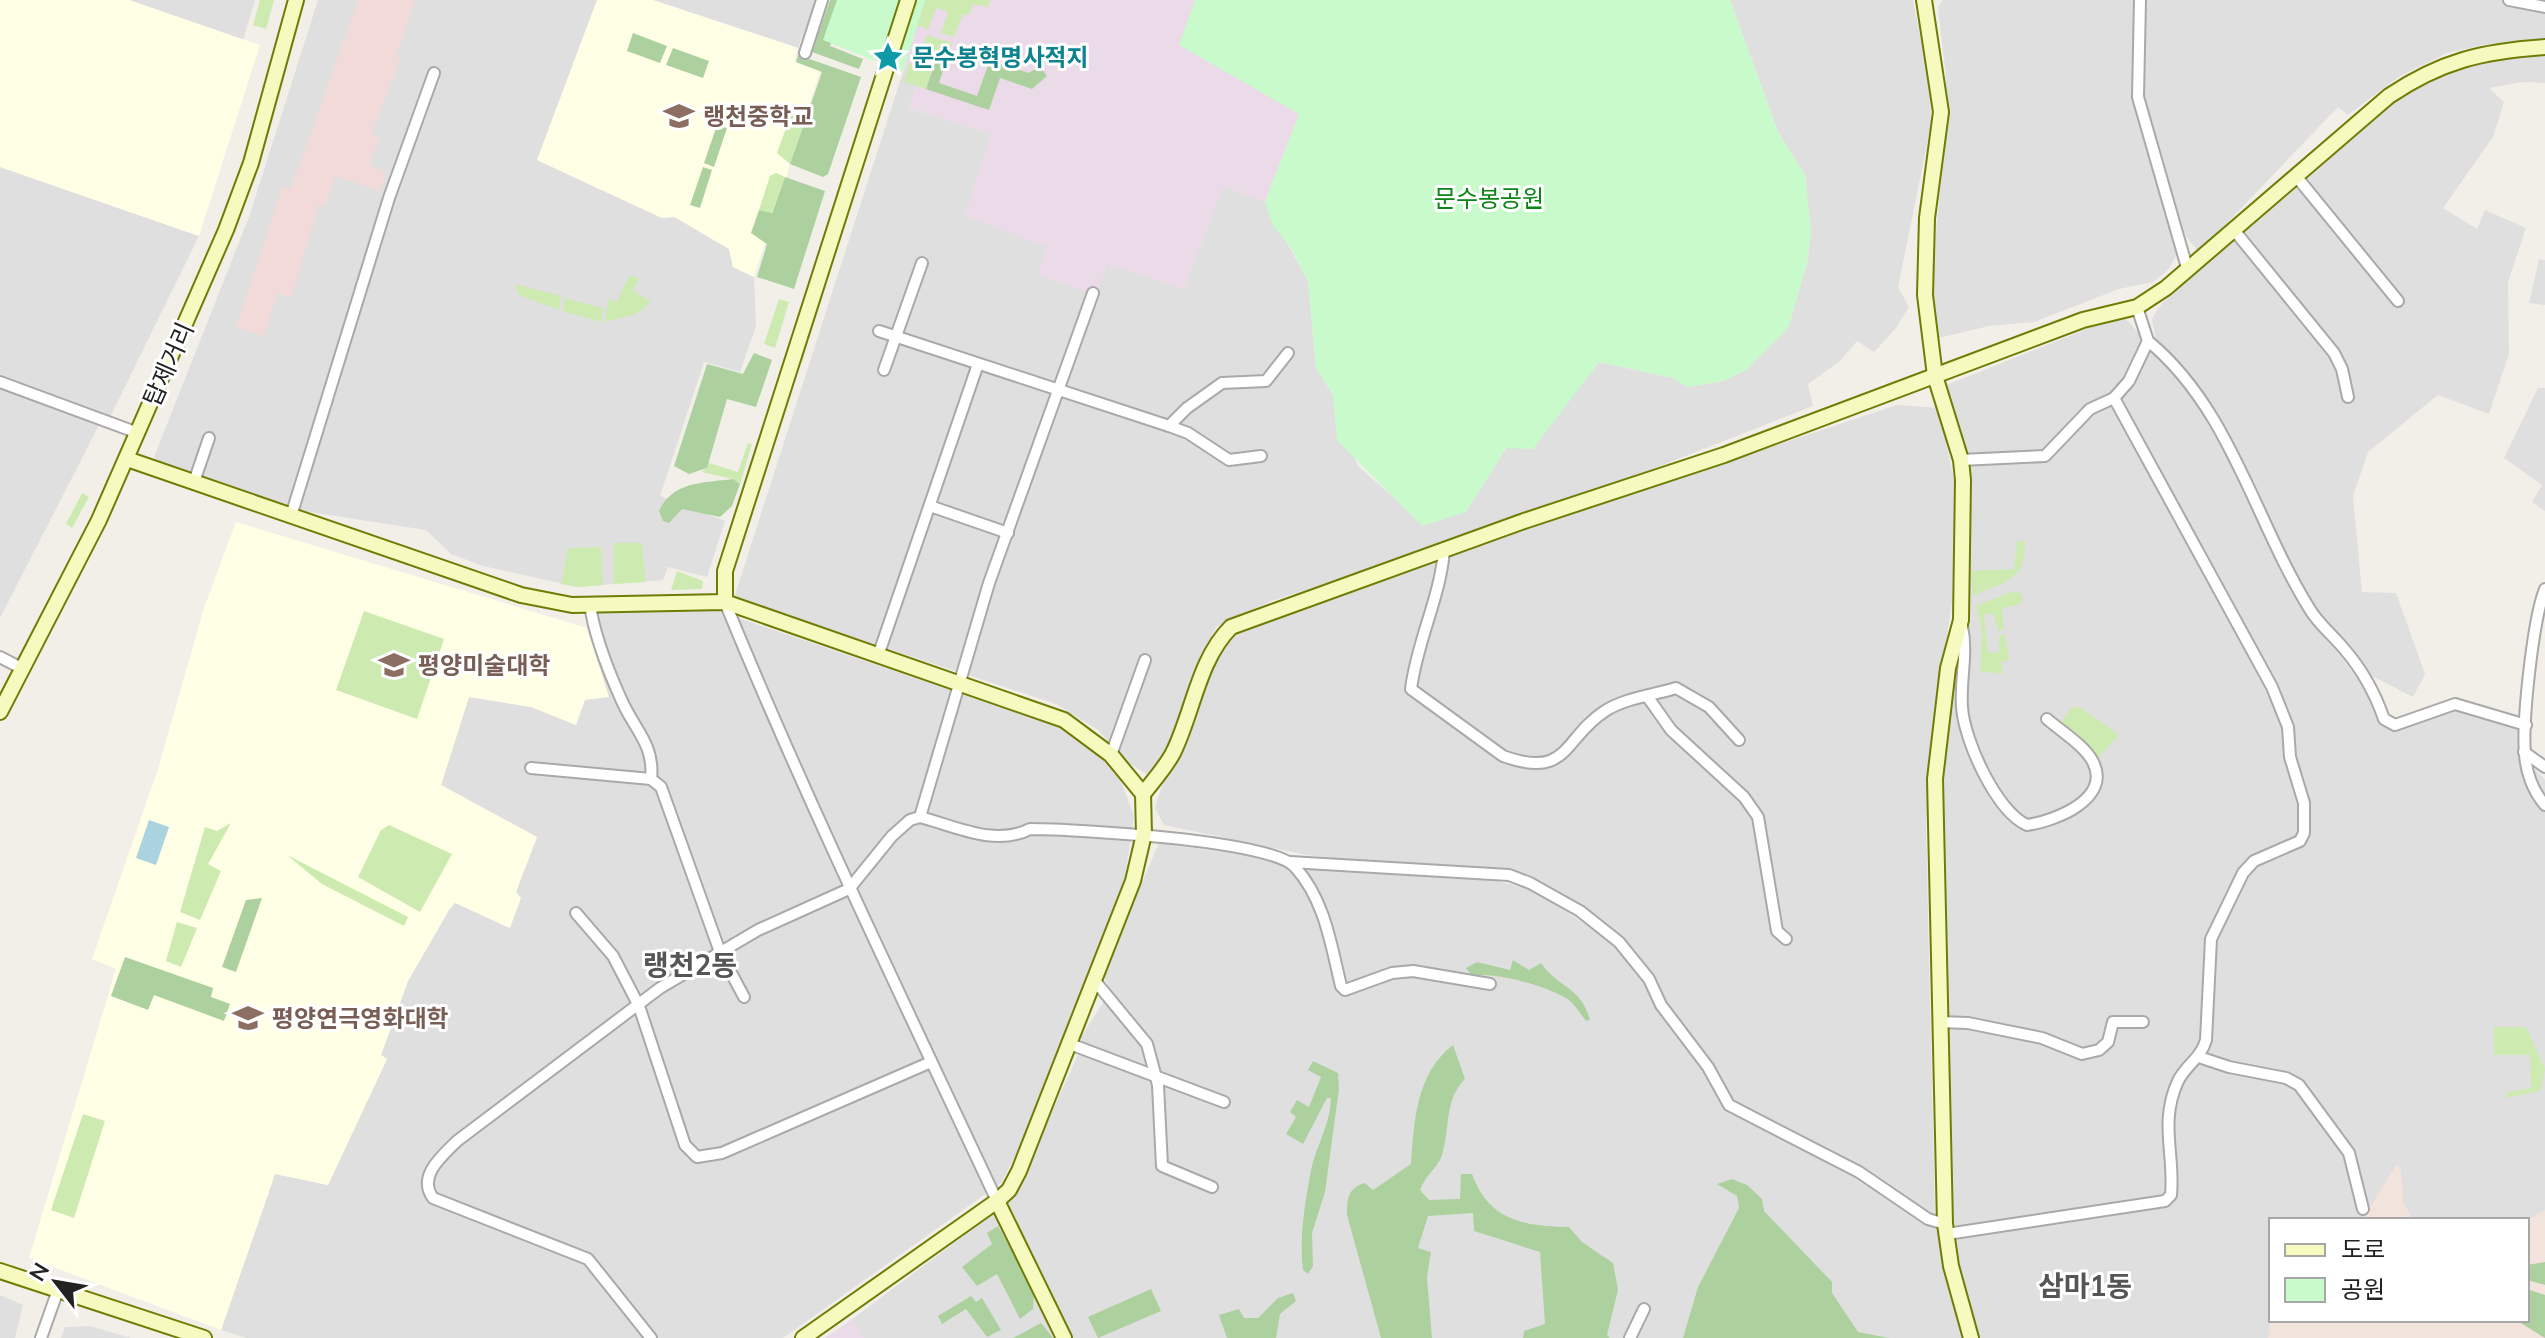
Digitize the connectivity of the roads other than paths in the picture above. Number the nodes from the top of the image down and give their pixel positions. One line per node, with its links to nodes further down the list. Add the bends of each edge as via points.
1 (296, 0): 30 (street, 탑제거리, via 251,163)
2 (822, 0): 9 (street)
3 (908, 0): 41 (street, via 725,571)
4 (1924, 0): 24 (street, via 1941,112 1927,218 1925,295)
5 (2140, 0): 14 (street, via 2138,97)
6 (2509, 0): 7 (street)
7 (2545, 7)
8 (2545, 47): 11 (street, via 2455,59 2421,75)
9 (805, 53)
10 (434, 73): 37 (street, via 389,198)
11 (2296, 176): 12 (street); 16 (street)
12 (2234, 230): 14 (street); 27 (street, via 2334,353)
13 (922, 263): 19 (street)
14 (2188, 271): 17 (street)
15 (1093, 293): 26 (street)
16 (2398, 301)
17 (2137, 307): 20 (street); 24 (street, via 2083,320)
18 (879, 331): 19 (street)
19 (897, 337): 22 (street); 23 (street)
20 (2148, 341): 28 (street, via 2129,381); 52 (street, via 2196,392 2310,610 2374,690 2384,719 2395,725 2407,723 2455,704)
21 (1288, 353): 29 (street, via 1266,381 1222,383)
22 (978, 364): 26 (street); 36 (street)
23 (884, 370)
24 (1935, 376): 34 (street); 39 (street)
25 (0, 382): 30 (street)
26 (1058, 390): 29 (street); 38 (street)
27 (2348, 397)
28 (2114, 398): 34 (street, via 2090,409 2045,456); 75 (street, via 2272,687 2288,727 2290,757 2304,803 2300,841 2254,861 2243,873 2211,939 2206,1040)
29 (1169, 426): 32 (street, via 1229,460)
30 (138, 433): 33 (street, 탑제거리)
31 (209, 438): 35 (street)
32 (1261, 456)
33 (127, 459): 35 (street); 47 (street, 탑제거리)
34 (1961, 460): 43 (street)
35 (194, 482): 37 (street)
36 (930, 506): 38 (street); 44 (street)
37 (291, 516): 42 (street, via 521,595)
38 (1008, 533): 48 (street)
39 (1444, 551): 49 (street, via 1415,655 1411,689 1434,708 1503,756 1542,764 1566,753 1606,710); 59 (street, via 1231,627 1208,663 1172,756)
40 (2545, 589): 52 (street, via 2535,624)
41 (725, 602): 42 (street); 44 (street); 64 (street)
42 (590, 604): 58 (street, via 622,703 648,747)
43 (1961, 620): 51 (street, via 1967,649 1962,708 1968,740 2005,807 2027,825 2091,796 2098,780 2092,760); 72 (street, via 1948,668 1935,779)
44 (879, 653): 48 (street)
45 (0, 657): 47 (street)
46 (1145, 660): 55 (street)
47 (23, 669): 50 (street, 탑제거리)
48 (959, 680): 55 (street, via 1064,720); 61 (street)
49 (1647, 696): 53 (street, via 1676,688 1689,692); 66 (street, via 1671,730 1744,797 1758,817 1777,931)
50 (0, 712)
51 (2047, 719)
52 (2526, 725): 54 (street)
53 (1739, 740)
54 (2524, 752): 56 (street); 60 (street, via 2528,776)
55 (1111, 755): 59 (street)
56 (2545, 767)
57 (531, 768): 58 (street)
58 (651, 779): 67 (street, via 661,787)
59 (1143, 794): 62 (street)
60 (2545, 805)
61 (920, 817): 62 (street, via 1000,837 1030,829); 64 (street, via 892,836)
62 (1144, 834): 63 (street); 68 (street, via 1133,881)
63 (1290, 862): 69 (street, via 1326,922 1345,990 1413,971); 82 (street, via 1509,875 1530,883 1580,911 1619,942 1649,979 1729,1105 1859,1172)
64 (849, 889): 67 (street); 76 (street)
65 (576, 913): 71 (street, via 613,956)
66 (1786, 939)
67 (720, 952): 70 (street); 71 (street)
68 (1095, 981): 74 (street); 77 (street, via 1147,1044)
69 (1490, 984)
70 (744, 997)
71 (639, 1006): 76 (street, via 685,1145 697,1157 722,1153); 88 (street, via 457,1141 435,1163 427,1191 433,1198 588,1259)
72 (1939, 1022): 73 (street, via 2027,1035 2082,1054 2108,1042 2113,1022); 82 (street)
73 (2143, 1022)
74 (1070, 1044): 77 (street); 80 (street, via 1019,1171)
75 (2199, 1057): 81 (street, via 2299,1085 2349,1153); 82 (street, via 2178,1081 2166,1125 2172,1186 2165,1201)
76 (931, 1062): 80 (street)
77 (1156, 1077): 78 (street); 79 (street, via 1162,1166)
78 (1224, 1102)
79 (1212, 1187)
80 (997, 1201): 89 (street); 90 (street)
81 (2363, 1209)
82 (1946, 1229): 92 (street)
83 (0, 1271): 84 (street)
84 (58, 1290): 86 (street); 87 (street)
85 (1644, 1309): 91 (street)
86 (41, 1338)
87 (204, 1338)
88 (651, 1338)
89 (803, 1338)
90 (1064, 1338)
91 (1630, 1338)
92 (1971, 1338)

